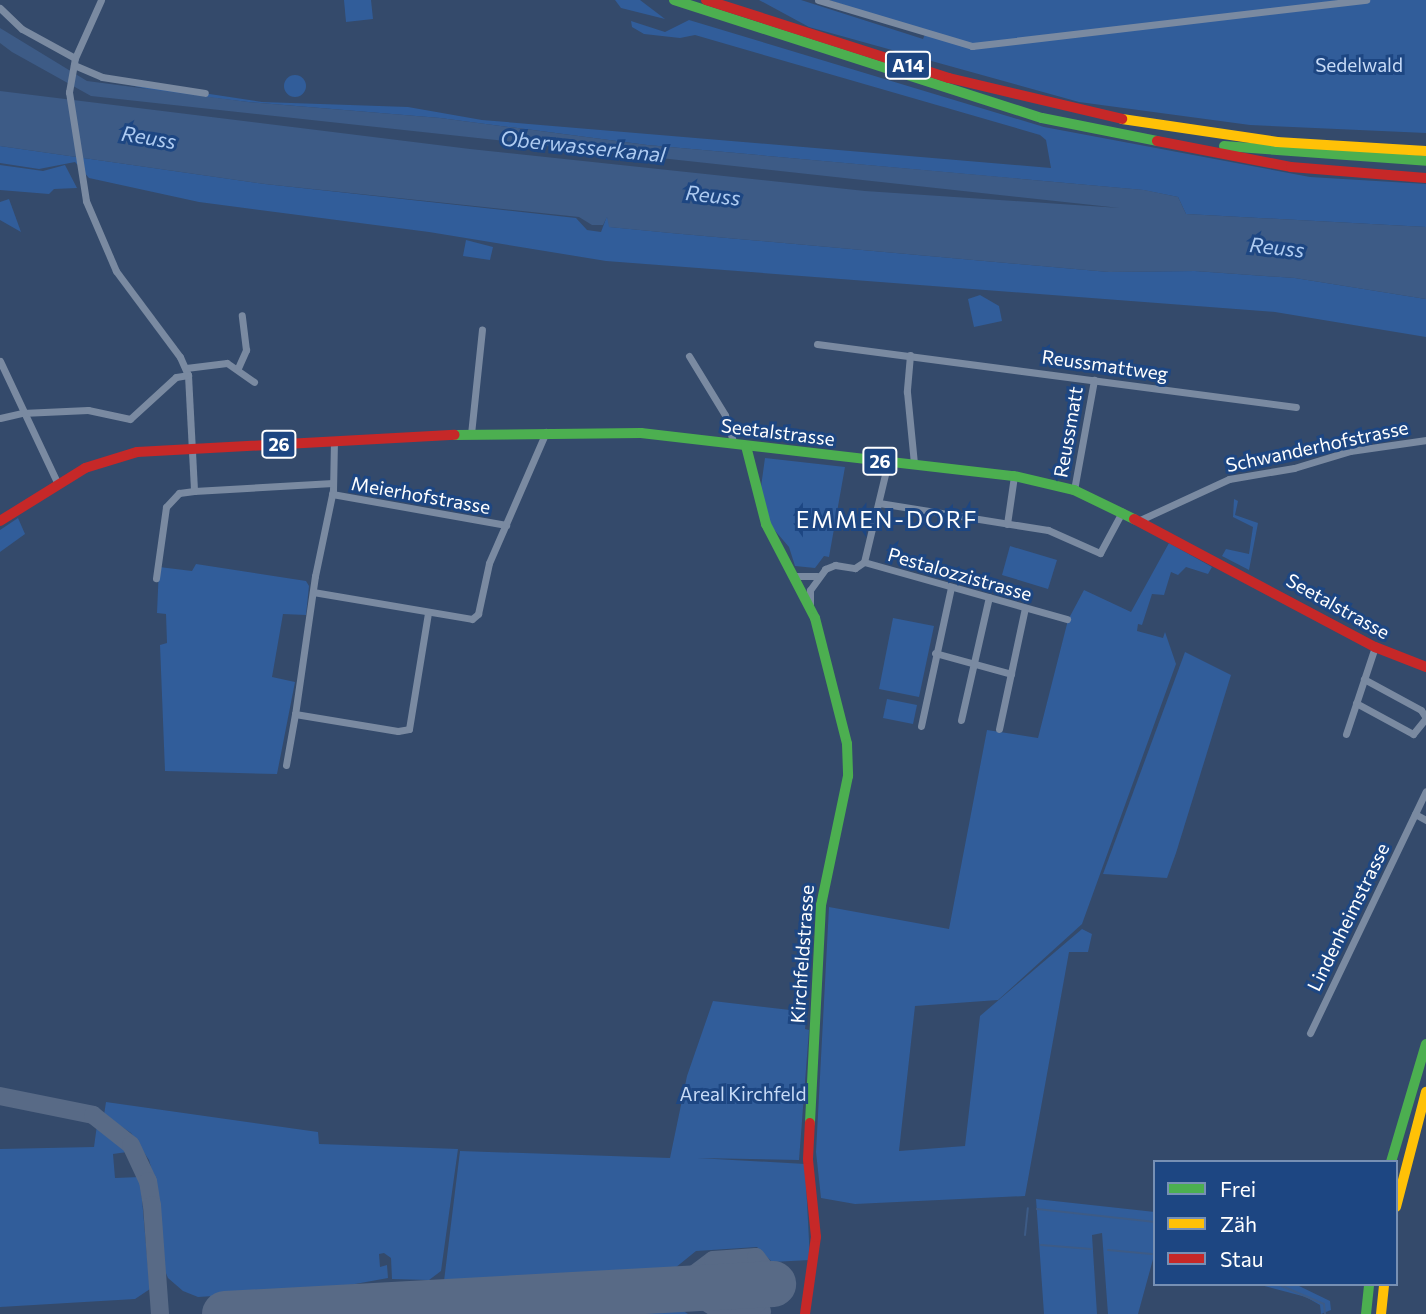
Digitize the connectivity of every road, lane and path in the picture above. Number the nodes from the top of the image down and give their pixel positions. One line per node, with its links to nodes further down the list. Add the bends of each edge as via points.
1 (102, 0): 7 (street)
2 (674, 0): 9 (main road, A14)
3 (706, 0): 10 (main road, A14, via 949,78 1113,118 1277,142)
4 (818, 0): 5 (street, via 972,46)
5 (1366, 0)
6 (0, 8): 7 (street)
7 (73, 65): 8 (street, via 102,77); 20 (street, via 70,96 87,206 116,271)
8 (205, 93)
9 (965, 94): 11 (main road, A14, via 1185,141); 12 (main road, A14, via 1080,127 1291,167)
10 (1426, 149)
11 (1426, 161)
12 (1426, 178)
13 (242, 315): 19 (street, via 246,350)
14 (482, 330): 27 (street)
15 (817, 344): 16 (street, Reussmattweg)
16 (909, 355): 21 (street, Reussmattweg); 34 (street, via 907,391)
17 (689, 356): 30 (street, via 725,415)
18 (0, 361): 24 (street)
19 (238, 368): 20 (street, via 223,362); 22 (street)
20 (187, 372): 24 (street, via 130,419 88,410); 32 (street)
21 (1094, 380): 23 (street, Reussmattweg); 38 (street, Reussmatt)
22 (254, 382)
23 (1296, 407)
24 (27, 413): 25 (street); 37 (street)
25 (0, 418)
26 (546, 432): 27 (main road, Seetalstrasse / 26); 30 (main road, Seetalstrasse / 26, via 616,431); 46 (street, Meierhofstrasse)
27 (471, 434): 28 (main road, Seetalstrasse / 26)
28 (334, 440): 32 (main road, Seetalstrasse / 26); 36 (street, Meierhofstrasse)
29 (1426, 440): 43 (street, Schwanderhofstrasse, via 1349,451 1294,468 1229,479)
30 (734, 444): 31 (main road, Seetalstrasse / 26)
31 (746, 446): 33 (main road, Seetalstrasse / 26); 48 (main road, Kirchfeldstrasse, via 766,524)
32 (192, 451): 37 (main road, Seetalstrasse / 26, via 110,458); 39 (street)
33 (888, 462): 34 (main road, Seetalstrasse / 26); 41 (street, Pestalozzistrasse)
34 (914, 464): 35 (main road, Seetalstrasse / 26)
35 (1014, 477): 38 (main road, Seetalstrasse / 26); 45 (street)
36 (333, 483): 39 (street); 40 (street, Meierhofstrasse)
37 (58, 484): 44 (main road, Seetalstrasse / 26)
38 (1074, 490): 42 (main road, Seetalstrasse / 26)
39 (194, 491): 50 (street, via 179,493 166,507)
40 (332, 494): 46 (street, Meierhofstrasse); 52 (street, Meierhofstrasse)
41 (879, 503): 45 (street); 47 (street, Pestalozzistrasse)
42 (1122, 512): 43 (main road, Seetalstrasse / 26); 45 (street, via 1100,553 1057,533)
43 (1140, 520): 58 (main road, Seetalstrasse / 26)
44 (0, 521)
45 (1007, 524)
46 (506, 525): 56 (street, Meierhofstrasse, via 489,563 478,614 472,619)
47 (864, 562): 49 (street, via 855,568 835,565); 51 (street, Pestalozzistrasse)
48 (794, 576): 49 (street); 54 (main road, Kirchfeldstrasse)
49 (817, 576): 54 (street, Kirchfeldstrasse)
50 (156, 578)
51 (951, 587): 53 (street, Pestalozzistrasse); 59 (street)
52 (313, 592): 56 (street, Meierhofstrasse); 67 (street, Meierhofstrasse)
53 (989, 597): 55 (street, Pestalozzistrasse); 61 (street)
54 (810, 604): 83 (main road, Kirchfeldstrasse, via 839,707 849,769 821,905 808,1159 816,1237)
55 (1025, 608): 57 (street, Pestalozzistrasse); 63 (street)
56 (428, 613): 67 (street, via 409,729)
57 (1067, 619)
58 (1375, 647): 60 (main road, Seetalstrasse / 26); 65 (street)
59 (935, 653): 61 (street); 69 (street)
60 (1402, 660): 62 (main road, Seetalstrasse / 26); 64 (main road, Seetalstrasse / 26)
61 (973, 664): 63 (street); 68 (street)
62 (1426, 667)
63 (1011, 674): 70 (street)
64 (1426, 675)
65 (1364, 679): 66 (street); 66 (street, via 1421,710 1426,718 1413,734)
66 (1356, 703): 71 (street)
67 (295, 714): 72 (street, Meierhofstrasse)
68 (961, 720)
69 (921, 726)
70 (999, 729)
71 (1346, 734)
72 (286, 765)
73 (1426, 790): 74 (street, Lindenheimstrasse)
74 (1415, 814): 75 (street); 76 (street, Lindenheimstrasse)
75 (1426, 820)
76 (1310, 1033)
77 (1426, 1044): 79 (main road)
78 (1426, 1092): 80 (main road)
79 (1392, 1160)
80 (1398, 1199)
81 (1369, 1286): 84 (main road)
82 (1384, 1286): 85 (main road)
83 (805, 1314)
84 (1366, 1314)
85 (1381, 1314)

